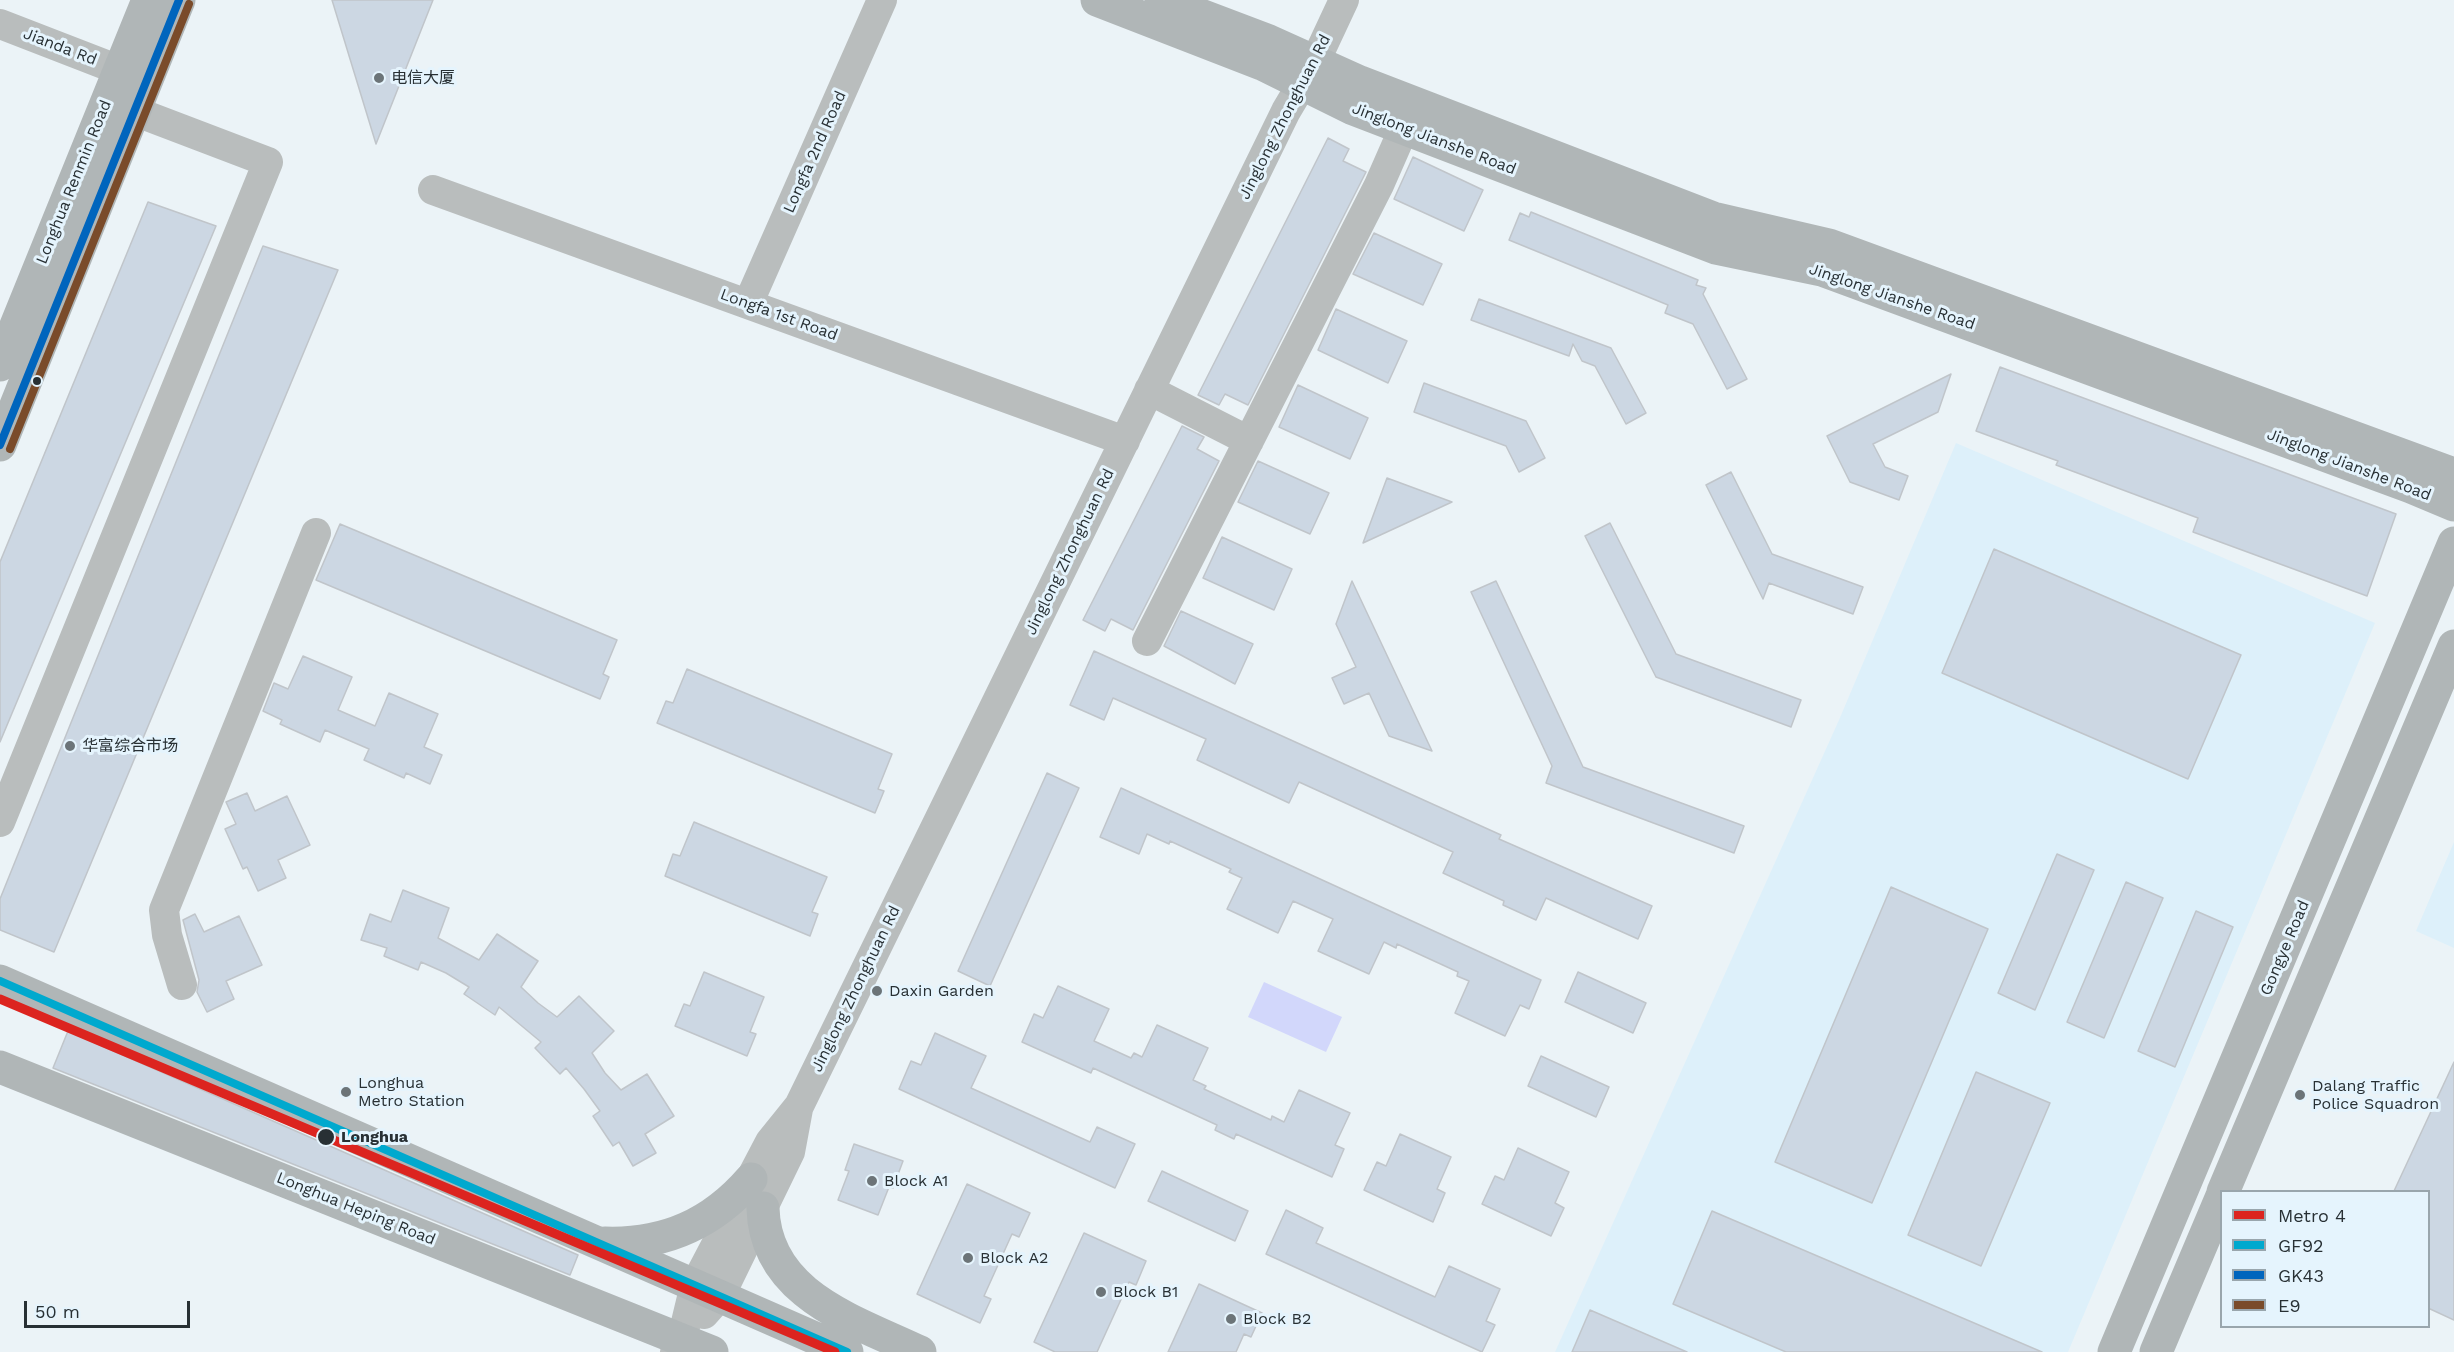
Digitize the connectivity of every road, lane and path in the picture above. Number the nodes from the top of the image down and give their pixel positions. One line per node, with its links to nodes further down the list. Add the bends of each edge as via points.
1 (148, 0): 8 (main road, Longhua Renmin Road)
2 (179, 0): 10 (main road, Longhua Renmin Road)
3 (882, 0): 13 (street, Longfa 2nd Road)
4 (1097, 0): 9 (main road, Jinglong Jianshe Road, via 1262,64)
5 (1161, 0): 9 (main road, Jinglong Jianshe Road, via 1269,41)
6 (1344, 0): 9 (street, Jinglong Zhonghuan Rd)
7 (0, 24): 8 (street, Jianda Rd)
8 (119, 70): 14 (main road, Longhua Renmin Road)
9 (1309, 73): 11 (main road, Jinglong Jianshe Road, via 1351,108); 15 (street, Jinglong Zhonghuan Rd, via 1286,111); 19 (main road, Jinglong Jianshe Road, via 1360,82 1713,218 1829,245)
10 (135, 111): 18 (main road, Longhua Renmin Road); 25 (street, via 268,162)
11 (1404, 128): 17 (street); 20 (main road, Jinglong Jianshe Road, via 1716,248 1822,270)
12 (433, 190): 13 (street, Longfa 1st Road)
13 (748, 304): 16 (street, Longfa 1st Road)
14 (0, 365)
15 (1149, 390): 16 (street, Jinglong Zhonghuan Rd); 17 (street)
16 (1125, 441): 30 (street, Jinglong Zhonghuan Rd, via 799,1106 790,1152)
17 (1249, 441): 23 (street)
18 (0, 445)
19 (2454, 474)
20 (2454, 505)
21 (316, 533): 27 (street, via 164,910)
22 (2454, 543): 38 (main road, Gongye Road)
23 (1147, 641)
24 (2454, 646): 29 (main road)
25 (0, 822)
26 (0, 981): 32 (main road)
27 (182, 986)
28 (0, 1067): 34 (main road, Longhua Heping Road)
29 (2223, 1190)
30 (757, 1193): 32 (main road, via 693,1225 652,1239); 33 (street, Jinglong Zhonghuan Rd); 37 (main road, via 763,1224 789,1278 832,1311)
31 (2220, 1201): 39 (main road)
32 (599, 1243): 33 (main road)
33 (707, 1291): 34 (street, Jinglong Zhonghuan Rd); 36 (main road)
34 (679, 1345): 35 (main road, Longhua Heping Road)
35 (712, 1352)
36 (847, 1352)
37 (921, 1352)
38 (2114, 1352)
39 (2156, 1352)

